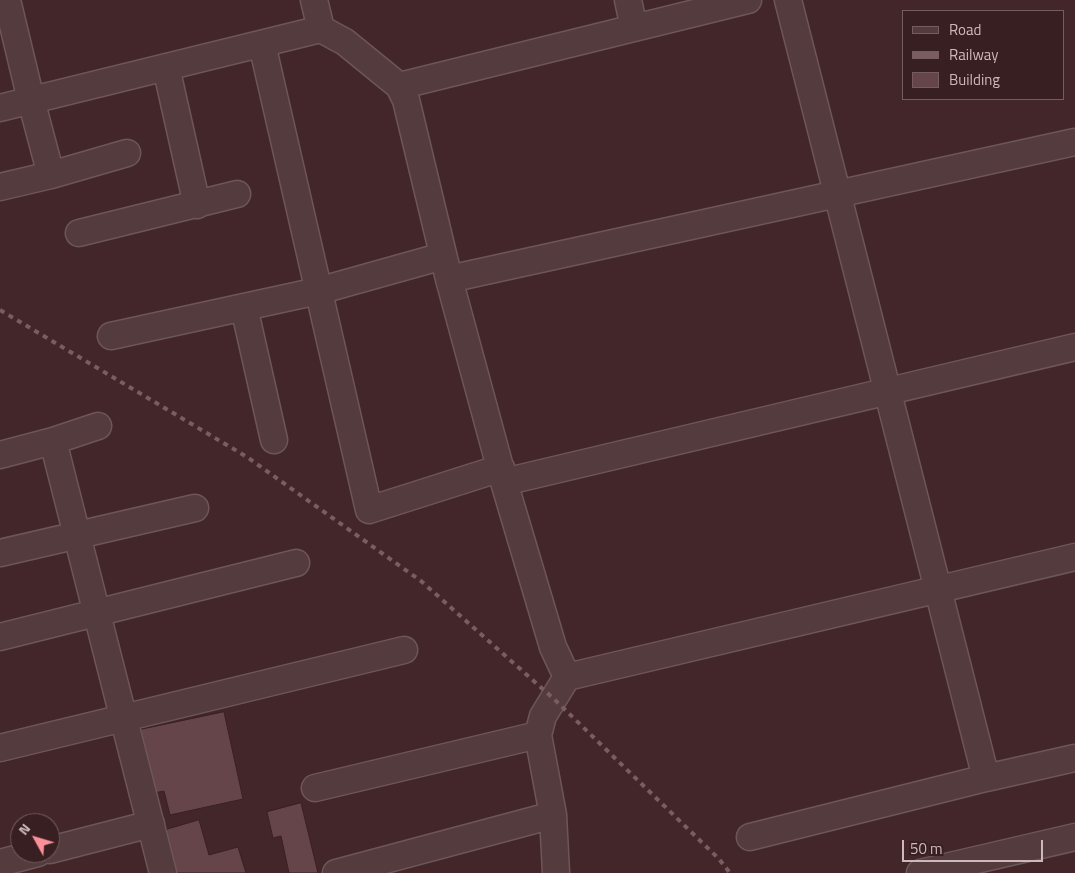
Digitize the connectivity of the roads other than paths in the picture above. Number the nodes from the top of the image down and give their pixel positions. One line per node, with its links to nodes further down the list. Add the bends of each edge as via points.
1 (7, 0): 11 (street)
2 (314, 0): 7 (street)
3 (628, 0): 6 (street)
4 (748, 0): 6 (street)
5 (788, 0): 18 (street)
6 (634, 28): 10 (street)
7 (321, 29): 8 (street); 10 (street, via 345,42)
8 (262, 44): 9 (street); 22 (street)
9 (166, 67): 11 (street); 19 (street)
10 (399, 86): 21 (street, via 406,100)
11 (31, 100): 12 (street); 15 (street)
12 (0, 108)
13 (1075, 142): 18 (street)
14 (127, 153): 15 (street)
15 (52, 175): 16 (street)
16 (0, 187)
17 (237, 194): 19 (street)
18 (837, 194): 21 (street); 26 (street)
19 (197, 205): 20 (street)
20 (79, 233)
21 (446, 268): 22 (street); 31 (street)
22 (318, 291): 23 (street); 31 (street, via 369,510)
23 (244, 307): 24 (street); 28 (street)
24 (111, 336)
25 (1075, 347): 26 (street)
26 (888, 391): 31 (street); 37 (street)
27 (98, 426): 29 (street)
28 (274, 440)
29 (53, 441): 30 (street); 33 (street)
30 (0, 455)
31 (503, 475): 41 (street, via 553,647)
32 (195, 508): 33 (street)
33 (77, 535): 34 (street); 38 (street)
34 (0, 553)
35 (1075, 557): 37 (street)
36 (296, 563): 38 (street)
37 (938, 590): 41 (street); 46 (street)
38 (97, 613): 39 (street); 42 (street)
39 (0, 637)
40 (404, 650): 42 (street)
41 (567, 677): 43 (street, via 543,716)
42 (124, 718): 44 (street); 49 (street)
43 (538, 735): 47 (street); 48 (street)
44 (0, 748)
45 (1075, 758): 46 (street)
46 (986, 778): 50 (street)
47 (315, 788)
48 (553, 814): 54 (street); 55 (street)
49 (151, 824): 52 (street); 53 (street)
50 (750, 837)
51 (1075, 837): 56 (street)
52 (60, 847)
53 (163, 873)
54 (336, 873)
55 (556, 873)
56 (920, 873)

